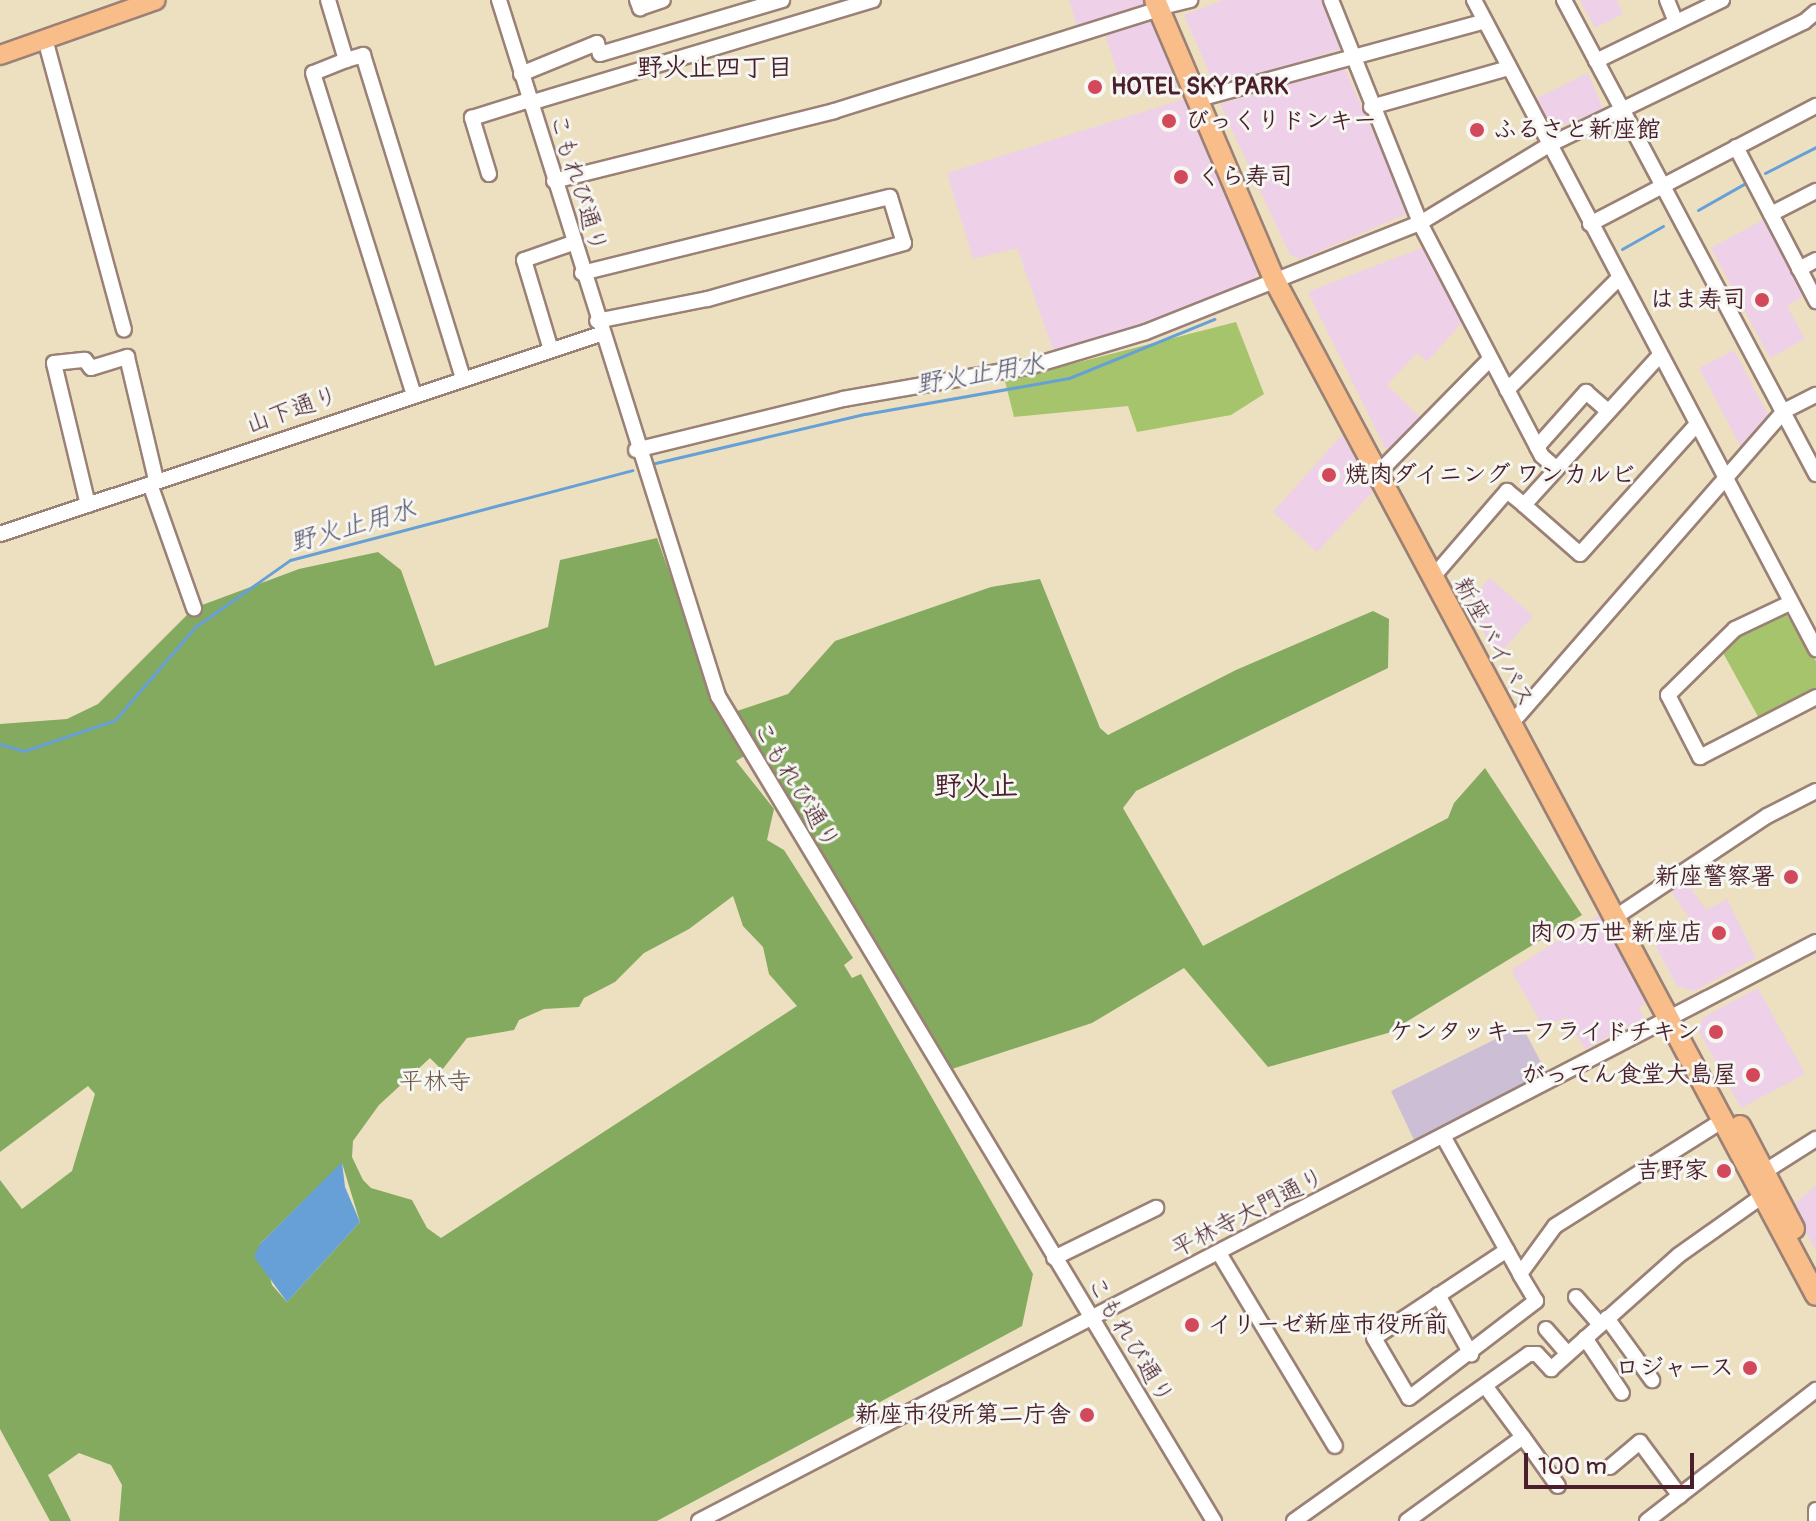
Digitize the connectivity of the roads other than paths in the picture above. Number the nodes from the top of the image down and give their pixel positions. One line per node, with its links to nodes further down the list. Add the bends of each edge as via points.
1 (156, 0): 18 (main road)
2 (328, 0): 21 (street)
3 (499, 0): 24 (street, こもれび通り)
4 (637, 0): 5 (street, via 640,8)
5 (663, 0)
6 (873, 0): 17 (street)
7 (1331, 0): 20 (street)
8 (1474, 0): 15 (street)
9 (1564, 0): 22 (street)
10 (1667, 0): 16 (street)
11 (1722, 0): 16 (street)
12 (777, 2): 17 (street); 24 (street, via 600,54 597,43)
13 (1168, 3): 25 (highway, 新座バイパス); 33 (street, via 834,111); 43 (highway, 新座バイパス)
14 (1816, 12): 29 (street)
15 (1485, 21): 20 (street); 23 (street)
16 (1676, 22): 22 (street)
17 (781, 29): 26 (street)
18 (45, 39): 19 (main road); 47 (street)
19 (0, 55)
20 (1351, 58): 25 (street); 28 (street)
21 (346, 60): 51 (street, via 363,55); 53 (street, via 313,73)
22 (1596, 61): 29 (street)
23 (1509, 68): 28 (street); 30 (street)
24 (521, 74): 26 (street, こもれび通り)
25 (1206, 97): 43 (highway, 新座バイパス)
26 (530, 102): 32 (street, via 472,118); 33 (street, こもれび通り)
27 (1816, 106): 31 (street)
28 (1371, 107): 37 (street)
29 (1622, 109): 30 (street); 34 (street)
30 (1549, 145): 37 (street); 38 (street)
31 (1736, 147): 34 (street); 36 (street)
32 (489, 174)
33 (554, 181): 39 (street, こもれび通り)
34 (1663, 186): 38 (street); 56 (street)
35 (1816, 191): 36 (street)
36 (1771, 214): 41 (street)
37 (1420, 223): 43 (street); 50 (street)
38 (1590, 224): 44 (street)
39 (573, 243): 42 (street, こもれび通り); 48 (street, via 524,260)
40 (1816, 260): 41 (street)
41 (1799, 269): 45 (street)
42 (582, 273): 46 (street, こもれび通り); 46 (street, 山下通り, via 890,197 904,243)
43 (1281, 279): 59 (street, via 1071,357 843,399); 60 (highway, 新座バイパス); 77 (highway, 新座バイパス)
44 (1618, 279): 49 (street); 52 (street)
45 (1816, 301)
46 (599, 328): 48 (street, 山下通り); 59 (street, こもれび通り)
47 (124, 329)
48 (551, 350): 51 (street, 山下通り)
49 (1659, 356): 55 (street); 57 (street)
50 (1490, 359): 52 (street); 60 (street)
51 (463, 378): 53 (street, 山下通り)
52 (1507, 390): 58 (street)
53 (413, 393): 64 (street, 山下通り)
54 (1816, 395): 56 (street)
55 (1608, 411): 58 (street, via 1586,392); 61 (street)
56 (1784, 411): 62 (street); 63 (street)
57 (1697, 424): 63 (street); 66 (street, via 1580,554)
58 (1537, 447): 61 (street)
59 (636, 450): 86 (street, こもれび通り, via 718,696)
60 (1385, 466): 68 (highway, 新座バイパス)
61 (1556, 468): 66 (street)
62 (1816, 474)
63 (1725, 476): 69 (street); 73 (street)
64 (153, 482): 65 (street, 山下通り); 65 (street, via 127,357 91,368 85,360 54,363); 70 (street)
65 (88, 505): 67 (street, 山下通り)
66 (1524, 505): 68 (street, via 1507,491)
67 (0, 534)
68 (1438, 571): 73 (highway, 新座バイパス)
69 (1790, 603): 71 (street); 72 (street, via 1735,629 1668,695 1700,757)
70 (194, 608)
71 (1816, 649)
72 (1816, 697)
73 (1518, 716): 75 (highway, 新座バイパス)
74 (1816, 791): 75 (street, via 1767,816)
75 (1623, 912): 77 (highway, 新座バイパス)
76 (1816, 942): 77 (street, 平林寺大門通り)
77 (1672, 1017): 78 (highway, 新座バイパス); 79 (street, 平林寺大門通り); 81 (highway, 新座バイパス)
78 (1722, 1121): 82 (highway, 新座バイパス); 88 (street, via 1555,1226)
79 (1443, 1136): 84 (street); 85 (street, 平林寺大門通り)
80 (1816, 1139): 81 (street)
81 (1764, 1172): 87 (highway, 新座バイパス)
82 (1761, 1197): 90 (highway, 新座バイパス); 93 (street, via 1689,1248)
83 (1156, 1208): 86 (street)
84 (1507, 1250): 88 (street); 89 (street)
85 (1219, 1253): 92 (street, 平林寺大門通り); 103 (street)
86 (1054, 1258): 92 (street, こもれび通り)
87 (1816, 1271)
88 (1520, 1274): 96 (street, via 1536,1301)
89 (1438, 1295): 96 (street); 96 (street, via 1374,1338 1409,1398)
90 (1816, 1295)
91 (1576, 1297): 93 (street)
92 (1091, 1320): 109 (street, 平林寺大門通り); 110 (street, こもれび通り)
93 (1603, 1322): 95 (street); 98 (street)
94 (1546, 1329): 97 (street)
95 (1585, 1338): 97 (street); 101 (street)
96 (1471, 1354)
97 (1568, 1354): 99 (street, via 1551,1369 1537,1354 1529,1354)
98 (1652, 1380)
99 (1486, 1387): 102 (street); 111 (street)
100 (1816, 1390): 106 (street)
101 (1622, 1393)
102 (1523, 1437): 105 (street); 112 (street)
103 (1335, 1446)
104 (1610, 1467): 106 (street, via 1640,1442)
105 (1558, 1486)
106 (1680, 1496): 113 (street)
107 (1816, 1510): 108 (street)
108 (1816, 1520)
109 (699, 1521)
110 (1214, 1521)
111 (1294, 1521)
112 (1407, 1521)
113 (1647, 1521)

